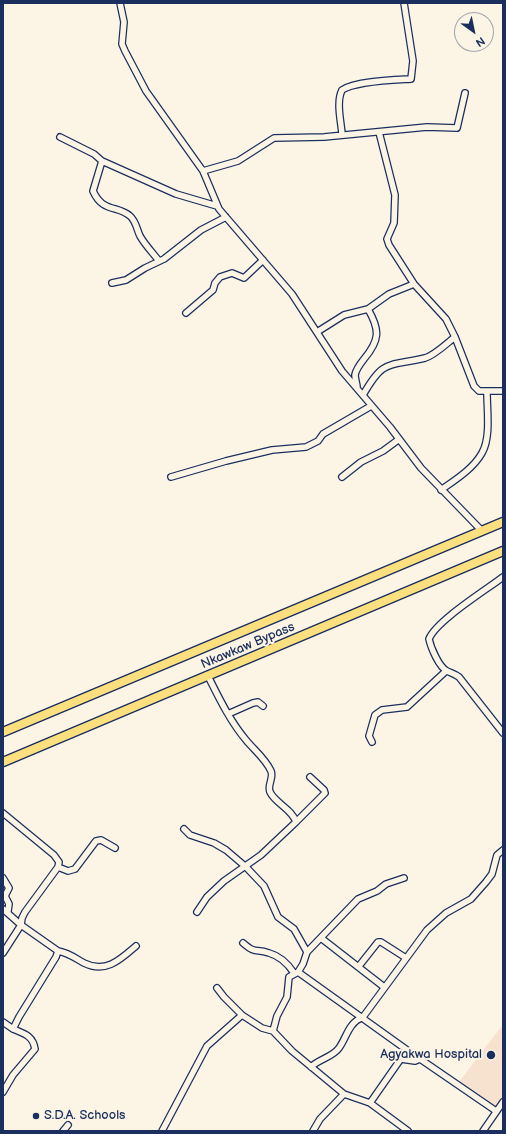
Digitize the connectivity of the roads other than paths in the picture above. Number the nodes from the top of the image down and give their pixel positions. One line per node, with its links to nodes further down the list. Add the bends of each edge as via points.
1 (120, 3): 8 (street, via 124,22 122,44 136,75)
2 (404, 3): 5 (street, via 413,61 411,79 380,81 350,86 342,90)
3 (465, 93): 4 (street, via 458,128 427,127)
4 (379, 132): 5 (street); 14 (street, via 395,194 394,223 387,239)
5 (342, 134): 8 (street, via 274,138 238,161)
6 (60, 137): 7 (street, via 94,154)
7 (102, 162): 9 (street, via 176,194); 12 (street, via 93,191 96,198 103,204 130,216 140,236)
8 (203, 172): 9 (street)
9 (217, 206): 10 (street)
10 (226, 217): 11 (street); 12 (street, via 201,230)
11 (263, 260): 16 (street, via 244,278 232,274 220,277 213,290); 17 (street, via 292,294)
12 (159, 261): 13 (street, via 126,280)
13 (112, 284)
14 (414, 284): 15 (street, via 389,294); 18 (street, via 446,319)
15 (368, 309): 17 (street, via 344,315); 19 (street, via 377,327 378,337 358,367 355,375)
16 (186, 313)
17 (317, 332): 19 (street, via 342,371)
18 (455, 337): 21 (street, via 474,386 480,391); 22 (street, via 426,358 388,364 379,370)
19 (357, 388): 22 (street)
20 (503, 391): 21 (street)
21 (488, 392): 27 (street, via 486,440 482,454 459,478)
22 (364, 395): 23 (street)
23 (371, 406): 24 (street); 25 (street, via 306,448 272,450 226,460)
24 (398, 440): 26 (street, via 361,462); 27 (street)
25 (171, 477)
26 (342, 477)
27 (441, 490): 29 (street)
28 (503, 522): 29 (highway, Nkawkaw Bypass)
29 (482, 531): 36 (highway, Nkawkaw Bypass)
30 (503, 551): 33 (highway, Nkawkaw Bypass)
31 (503, 577): 32 (street, via 432,634 429,641)
32 (446, 671): 37 (street, via 453,672 459,677); 38 (street, via 407,707 382,710 376,715 372,720 369,736)
33 (208, 676): 35 (street); 39 (highway, Nkawkaw Bypass)
34 (263, 706): 35 (street, via 258,702 252,703)
35 (228, 714): 42 (street, via 271,772 272,778 268,787 270,793)
36 (3, 732)
37 (503, 733)
38 (372, 742)
39 (3, 762)
40 (310, 777): 42 (street, via 325,793)
41 (3, 813): 46 (street, via 54,854 60,862)
42 (296, 822): 47 (street)
43 (184, 829): 47 (street, via 190,835 226,850)
44 (115, 848): 46 (street, via 101,840 96,841 75,869 68,871)
45 (503, 850): 59 (street, via 497,855 492,874 471,899 446,913 427,930)
46 (58, 867): 52 (street, via 25,912)
47 (246, 867): 51 (street, via 224,881); 57 (street, via 264,886 278,917 294,929)
48 (3, 878): 50 (street, via 9,888 4,896 9,904)
49 (404, 878): 53 (street, via 386,884 358,900)
50 (5, 910): 52 (street)
51 (197, 912)
52 (21, 925): 56 (street); 58 (street)
53 (321, 938): 57 (street); 60 (street)
54 (243, 943): 61 (street, via 256,952 274,955 288,963)
55 (136, 946): 56 (street, via 117,963 93,966)
56 (58, 951): 67 (street)
57 (307, 952): 61 (street, via 303,964)
58 (3, 953)
59 (406, 958): 60 (street, via 378,942); 62 (street)
60 (359, 966): 62 (street)
61 (296, 972): 65 (street); 68 (street, via 289,977 287,997 277,1016)
62 (384, 987): 65 (street)
63 (217, 988): 64 (street)
64 (242, 1015): 68 (street, via 262,1028); 79 (street, via 207,1046)
65 (363, 1017): 69 (street); 72 (street, via 350,1026 339,1049)
66 (3, 1022): 67 (street)
67 (13, 1029): 73 (street, via 29,1035 35,1049 13,1075)
68 (273, 1031): 72 (street)
69 (407, 1050): 70 (street); 71 (street)
70 (401, 1059): 71 (street); 75 (street)
71 (420, 1059): 76 (street)
72 (311, 1067): 74 (street)
73 (3, 1092)
74 (344, 1094): 75 (street); 80 (street, via 320,1119)
75 (370, 1103): 81 (street)
76 (500, 1107): 82 (street)
77 (68, 1125): 78 (street)
78 (63, 1131)
79 (162, 1131)
80 (313, 1131)
81 (408, 1131)
82 (483, 1131)

